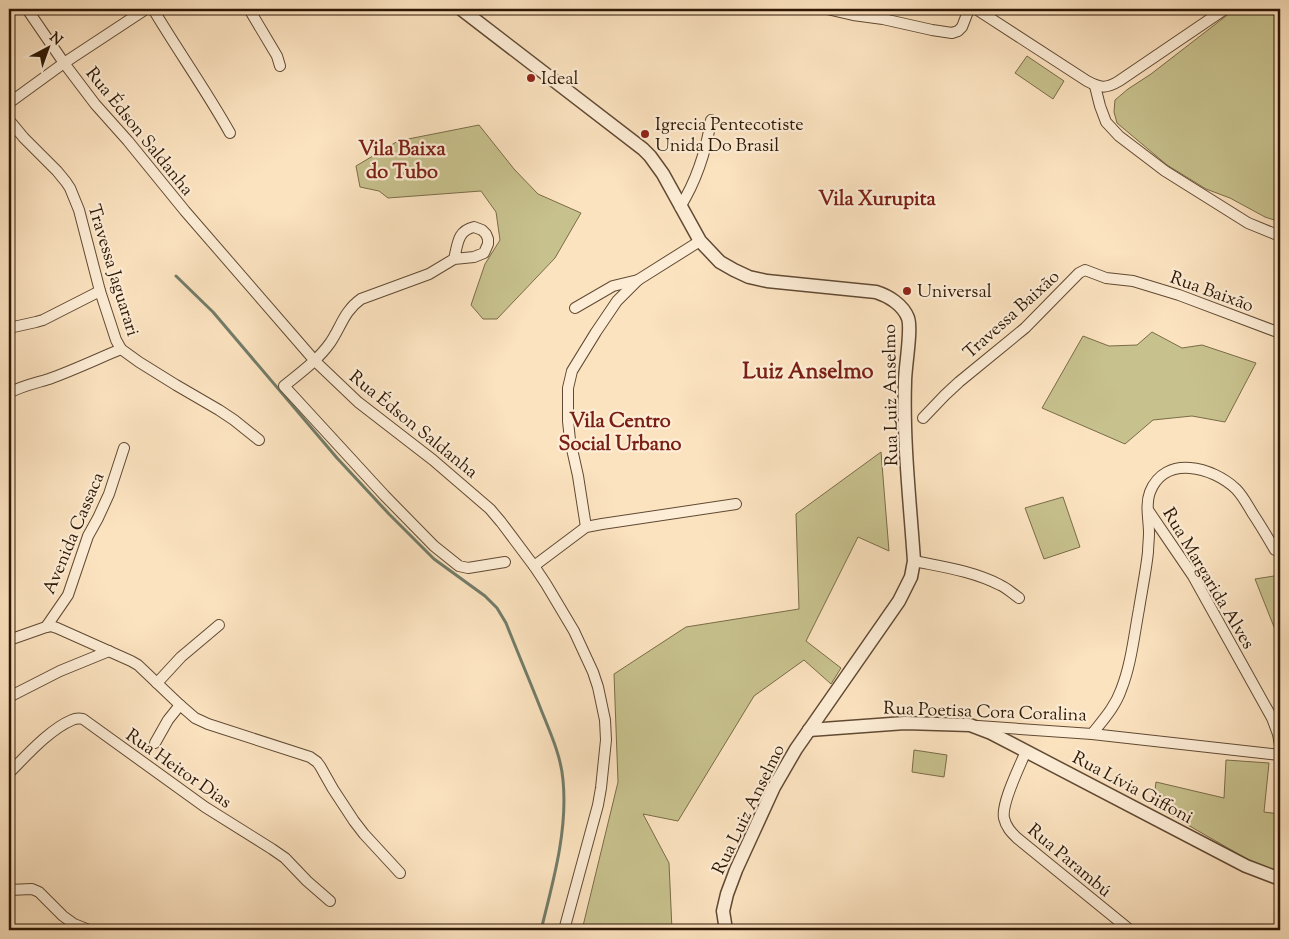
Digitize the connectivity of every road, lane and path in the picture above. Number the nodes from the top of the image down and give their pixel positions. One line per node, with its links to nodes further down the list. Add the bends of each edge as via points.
1 (27, 9): 10 (street, Rua Édson Saldanha)
2 (146, 9): 10 (street)
3 (153, 9): 16 (street)
4 (249, 9): 11 (street)
5 (461, 9): 17 (street, Rua Luiz Anselmo, via 643,149 663,174)
6 (827, 9): 7 (street, via 952,33 962,27)
7 (969, 9)
8 (976, 9): 12 (street)
9 (1225, 9): 12 (street, via 1112,85)
10 (64, 63): 13 (street); 28 (street, Rua Édson Saldanha, via 185,212)
11 (280, 66)
12 (1095, 86): 18 (street, via 1106,122 1119,136 1165,171 1248,223)
13 (9, 103)
14 (9, 120): 23 (street, Travessa Jaguarari, via 66,182 79,210)
15 (711, 120): 17 (street, via 696,176)
16 (230, 133)
17 (680, 207): 19 (street, Rua Luiz Anselmo)
18 (1280, 235)
19 (700, 241): 21 (street); 37 (street, Rua Luiz Anselmo, via 720,262 749,277 876,292 892,299 908,317 906,439)
20 (454, 259): 28 (street, via 429,274 352,305 330,344)
21 (638, 280): 24 (street, via 613,286); 35 (street, via 617,301 587,345 572,371 568,388 570,440)
22 (1133, 281): 26 (street, Rua Baixão); 30 (street, Travessa Baixão, via 1106,278 1085,270 1079,273 1025,328 959,382)
23 (100, 292): 25 (street, via 43,320); 27 (street, Travessa Jaguarari)
24 (575, 308)
25 (9, 328)
26 (1280, 333)
27 (121, 349): 29 (street); 31 (street, Travessa Jaguarari, via 219,410)
28 (315, 360): 38 (street, via 284,386 384,496 459,566 468,568); 39 (street, Rua Édson Saldanha, via 358,402 433,460 490,510)
29 (9, 393)
30 (923, 418)
31 (259, 440)
32 (124, 448): 42 (street, Avenida Cassaca, via 68,595)
33 (736, 504): 35 (street)
34 (1148, 510): 36 (street, Rua Poetisa Cora Coralina, via 1150,494 1163,474 1186,467 1204,470 1237,490); 50 (street, Rua Poetisa Cora Coralina, via 1147,556 1128,666 1113,707); 52 (street, Rua Margarida Alves, via 1193,576 1272,718)
35 (586, 528): 39 (street)
36 (1275, 550)
37 (914, 561): 40 (street, via 983,578 1002,585); 49 (street, Rua Luiz Anselmo, via 911,577 899,601)
38 (505, 562)
39 (534, 566): 61 (street, Rua Édson Saldanha, via 587,658 598,686 605,720 601,788)
40 (1019, 598)
41 (219, 625): 45 (street, via 181,657)
42 (46, 627): 43 (street); 44 (street, via 57,628)
43 (9, 640)
44 (109, 650): 45 (street, via 138,666); 46 (street, via 60,670)
45 (158, 683): 47 (street)
46 (9, 697)
47 (180, 705): 51 (street); 56 (street, via 208,724 317,762 354,821)
48 (970, 725): 49 (street, Rua Poetisa Cora Coralina, via 905,723); 50 (street, Rua Poetisa Cora Coralina); 53 (street, Rua Lívia Giffoni)
49 (809, 730): 62 (street, Rua Luiz Anselmo, via 781,774 736,870 723,911)
50 (1092, 734): 54 (street)
51 (155, 743)
52 (1280, 745)
53 (1026, 751): 57 (street, Rua Lívia Giffoni, via 1246,866); 63 (street, Rua Parambú, via 1005,804 1004,817 1008,828)
54 (1280, 755)
55 (9, 772): 59 (street, Rua Heitor Dias, via 51,732 73,719 83,719 205,807 272,848)
56 (400, 873)
57 (1280, 879)
58 (9, 890): 60 (street, via 32,889 39,892 63,916)
59 (330, 901)
60 (89, 930)
61 (564, 930)
62 (726, 930)
63 (1130, 930)

